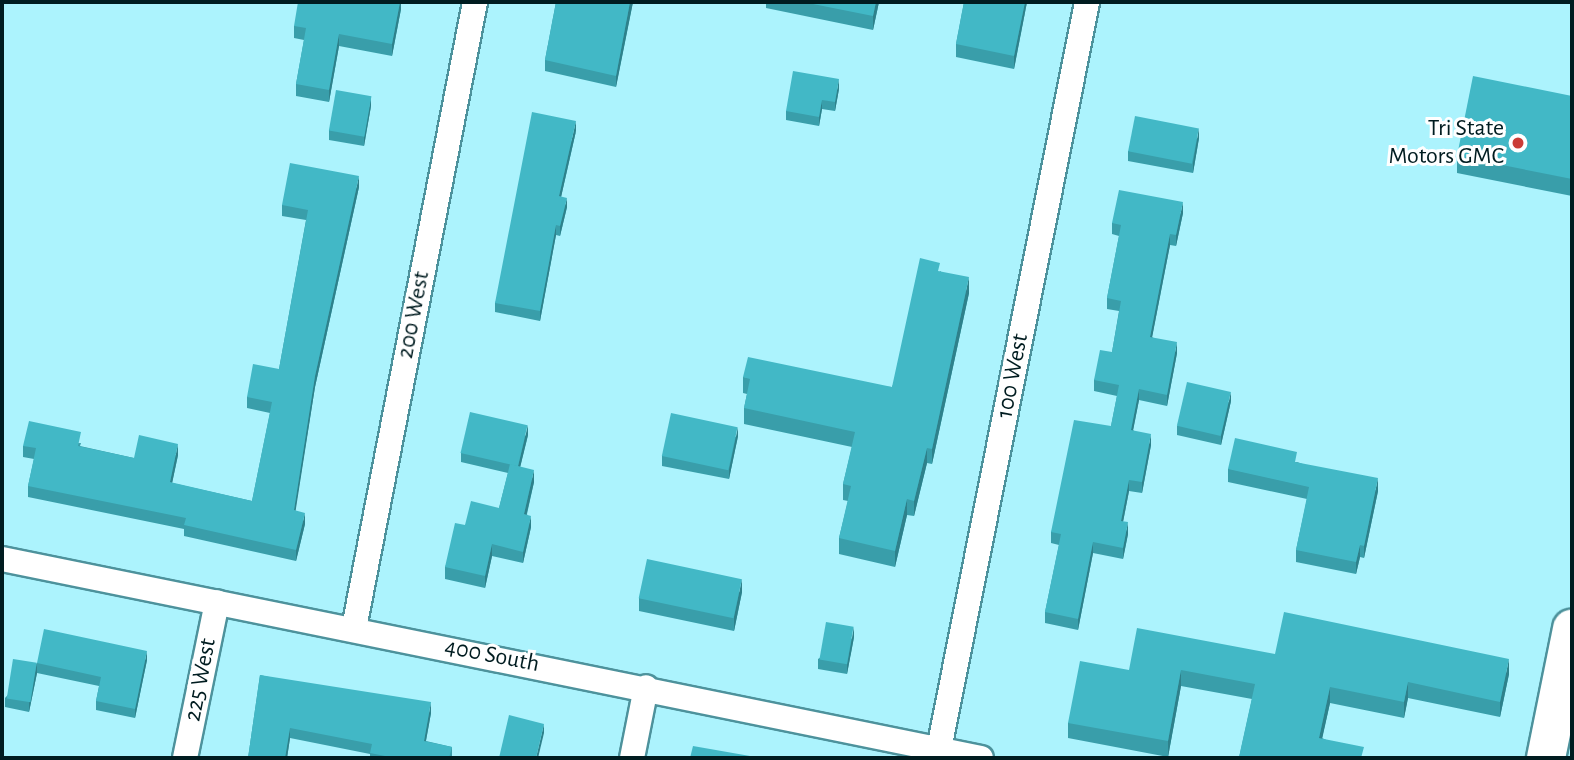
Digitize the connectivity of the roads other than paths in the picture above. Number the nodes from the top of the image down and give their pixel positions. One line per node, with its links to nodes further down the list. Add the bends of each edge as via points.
1 (475, 2): 5 (street, 200 West)
2 (1087, 2): 8 (street, 100 West)
3 (2, 559): 4 (street, 400 South)
4 (217, 602): 5 (street, 400 South); 9 (street, 225 West)
5 (354, 628): 7 (street, 400 South)
6 (1572, 629): 12 (main road)
7 (646, 687): 8 (street, 400 South); 10 (street)
8 (939, 749): 11 (street, 400 South)
9 (186, 758)
10 (632, 758)
11 (981, 758)
12 (1546, 758)

